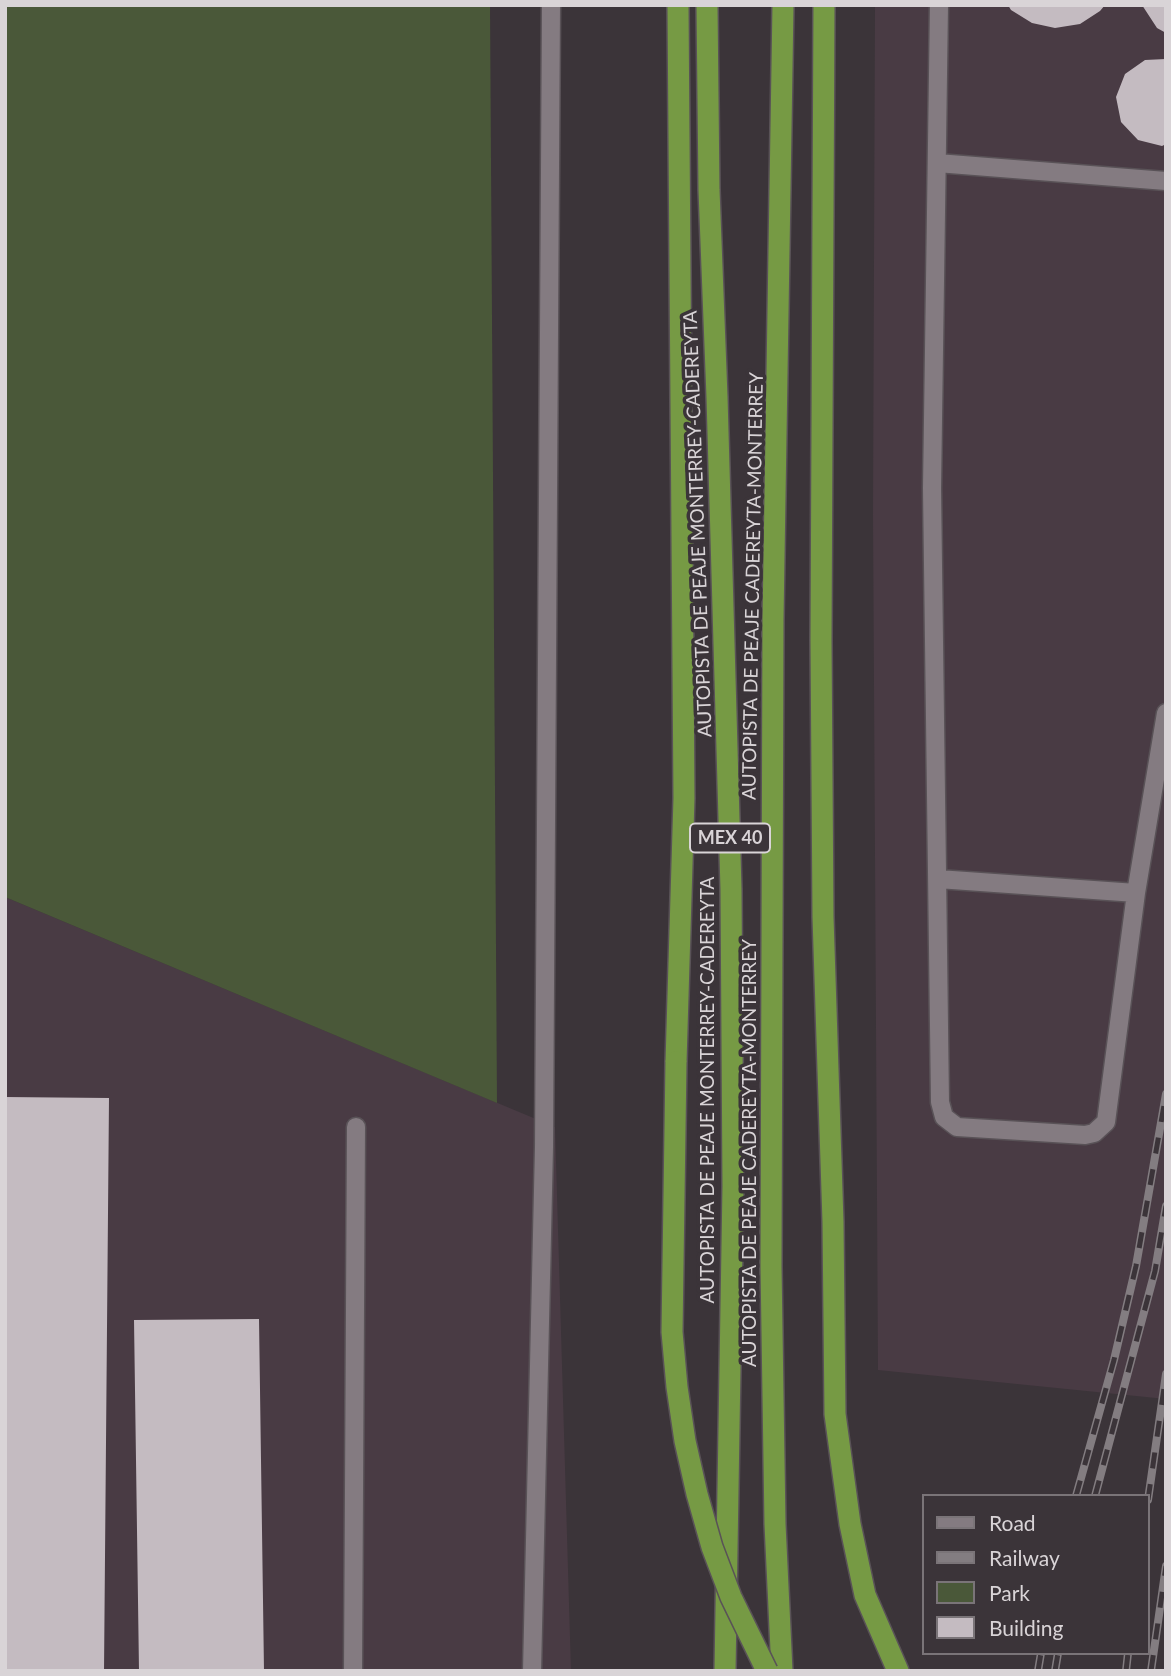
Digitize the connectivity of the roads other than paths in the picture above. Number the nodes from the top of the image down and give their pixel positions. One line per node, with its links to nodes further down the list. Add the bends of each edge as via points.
1 (551, 5): 14 (street, via 544,1147)
2 (678, 5): 16 (highway, bridge, via 684,798 672,1332 697,1494 731,1597)
3 (707, 5): 15 (highway, AUTOPISTA DE PEAJE MONTERREY-CADEREYTA / MEX 40, via 731,889 733,1186)
4 (783, 5): 17 (highway, AUTOPISTA DE PEAJE CADEREYTA-MONTERREY / MEX 40, via 773,619 771,1252)
5 (824, 5): 18 (highway, via 823,931 835,1414 865,1595)
6 (939, 5): 7 (street)
7 (937, 163): 8 (street); 10 (street, via 932,488)
8 (1166, 181)
9 (1166, 713): 11 (street)
10 (938, 879): 11 (street); 11 (street, via 940,1102 944,1117 957,1127 1085,1135 1102,1128)
11 (1136, 893)
12 (356, 1127): 13 (street)
13 (353, 1671)
14 (532, 1671)
15 (725, 1671)
16 (767, 1671)
17 (782, 1671)
18 (898, 1671)

